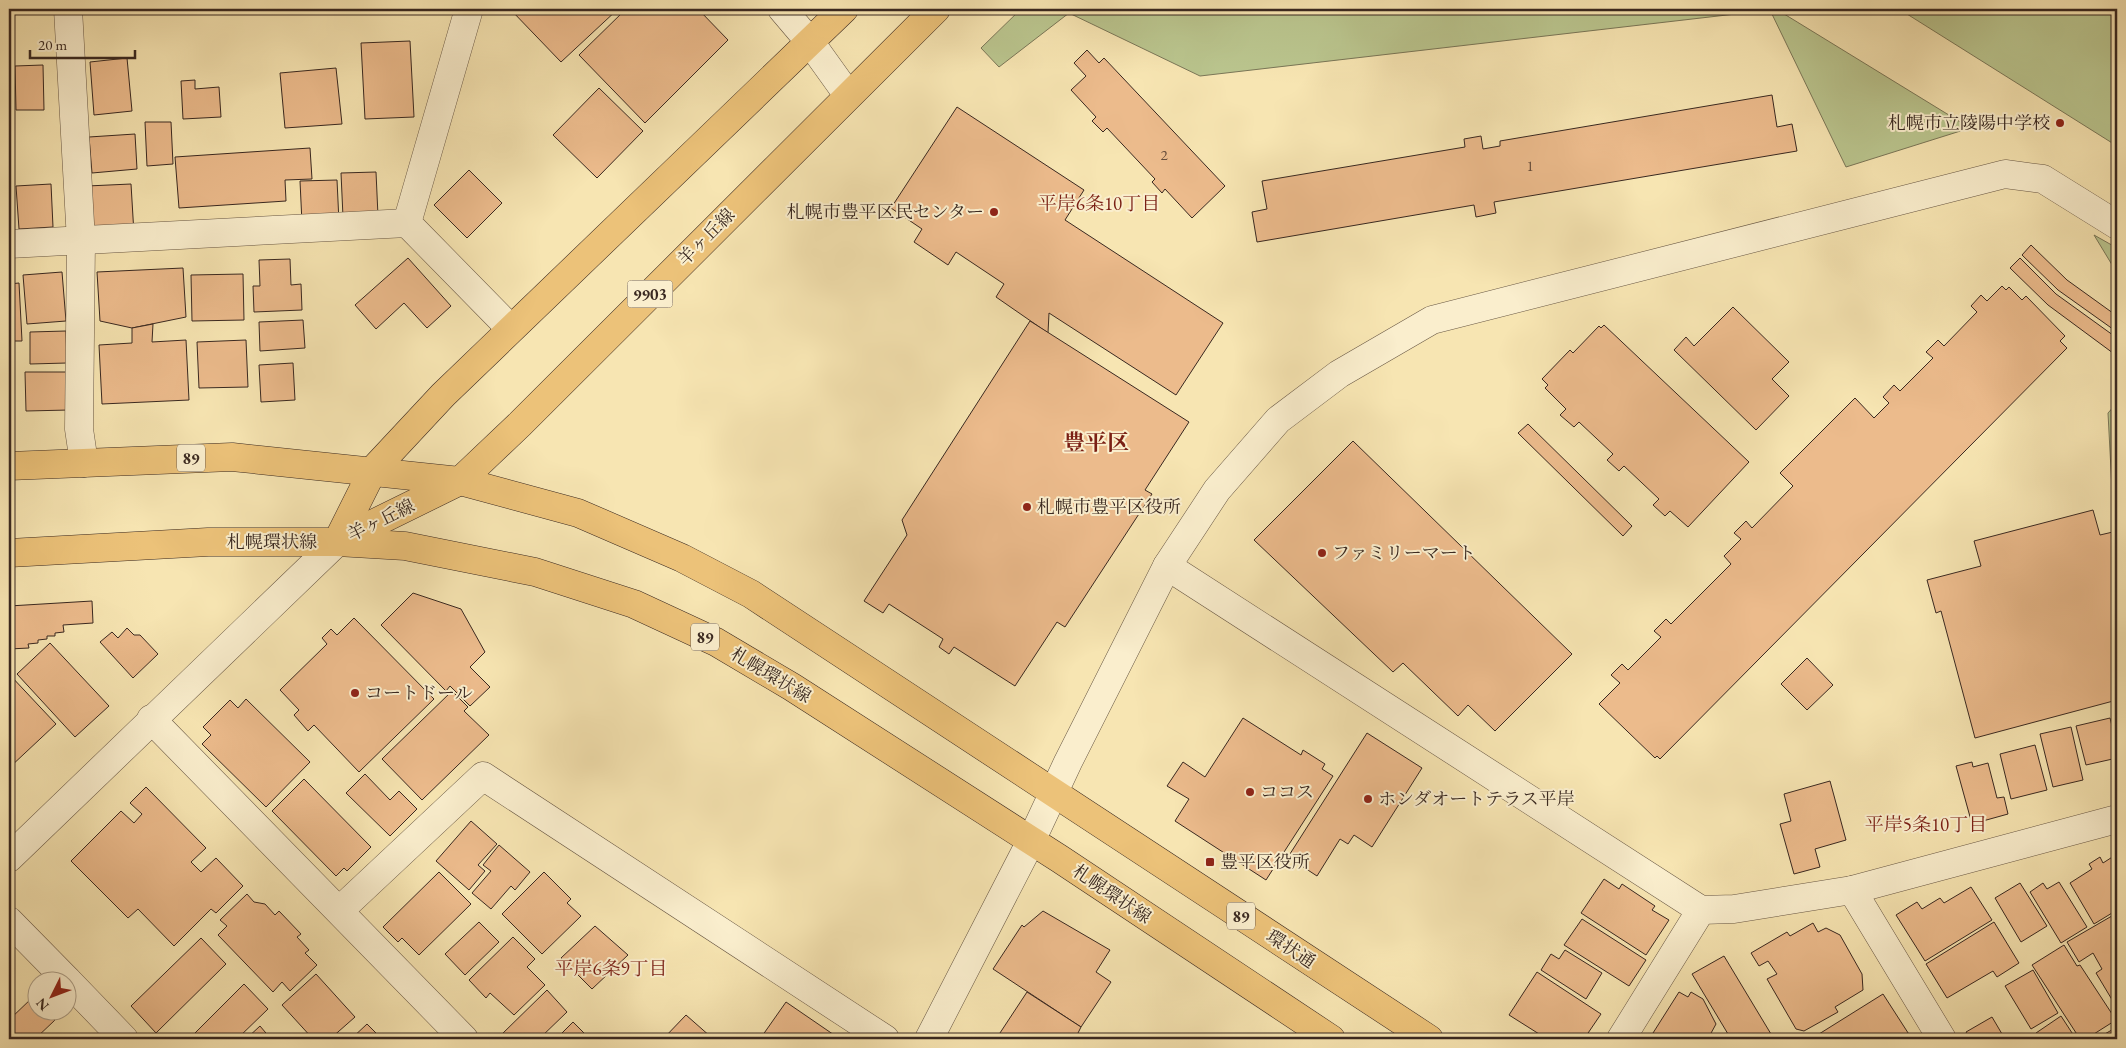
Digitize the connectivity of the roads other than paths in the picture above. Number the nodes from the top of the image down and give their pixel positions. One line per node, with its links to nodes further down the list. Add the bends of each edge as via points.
1 (68, 9): 10 (street)
2 (469, 9): 8 (street)
3 (782, 9): 6 (street)
4 (844, 9): 6 (main road, 羊ヶ丘線)
5 (936, 9): 7 (main road, 羊ヶ丘線 / 9903)
6 (810, 42): 7 (street); 12 (main road, 羊ヶ丘線)
7 (848, 95): 16 (main road, 羊ヶ丘線 / 9903)
8 (407, 223): 10 (street); 12 (street)
9 (2117, 225): 19 (street, via 2043,179 2005,174 1432,320 1339,374 1278,420 1217,490)
10 (81, 241): 11 (street); 13 (street, via 79,429)
11 (9, 244)
12 (510, 328): 15 (main road, 羊ヶ丘線)
13 (84, 463): 14 (main road, 89); 15 (main road, 89, via 232,457)
14 (9, 466)
15 (373, 470): 16 (main road, 89); 17 (main road, 羊ヶ丘線)
16 (460, 481): 17 (main road, 羊ヶ丘線 / 9903); 21 (main road, 89, via 578,513 682,558 751,594)
17 (337, 542): 18 (main road, 札幌環状線 / 89, via 208,542); 20 (street); 23 (main road, 札幌環状線 / 89, via 405,546 535,572 634,604 716,642 792,687)
18 (9, 553)
19 (1167, 566): 21 (street); 27 (street)
20 (151, 720): 24 (street); 26 (street)
21 (1054, 793): 23 (street); 36 (main road, 環状通 / 89)
22 (2117, 819): 25 (street)
23 (1031, 840): 34 (street); 35 (main road, 札幌環状線 / 89)
24 (9, 858)
25 (1852, 890): 27 (street, via 1734,909); 38 (street)
26 (340, 910): 32 (street); 33 (street, via 483,776)
27 (1700, 910): 37 (street)
28 (9, 921): 29 (street)
29 (56, 970)
30 (78, 992): 31 (street)
31 (124, 1039)
32 (464, 1039)
33 (885, 1039)
34 (929, 1039)
35 (1332, 1039)
36 (1429, 1039)
37 (1621, 1039)
38 (1942, 1039)

